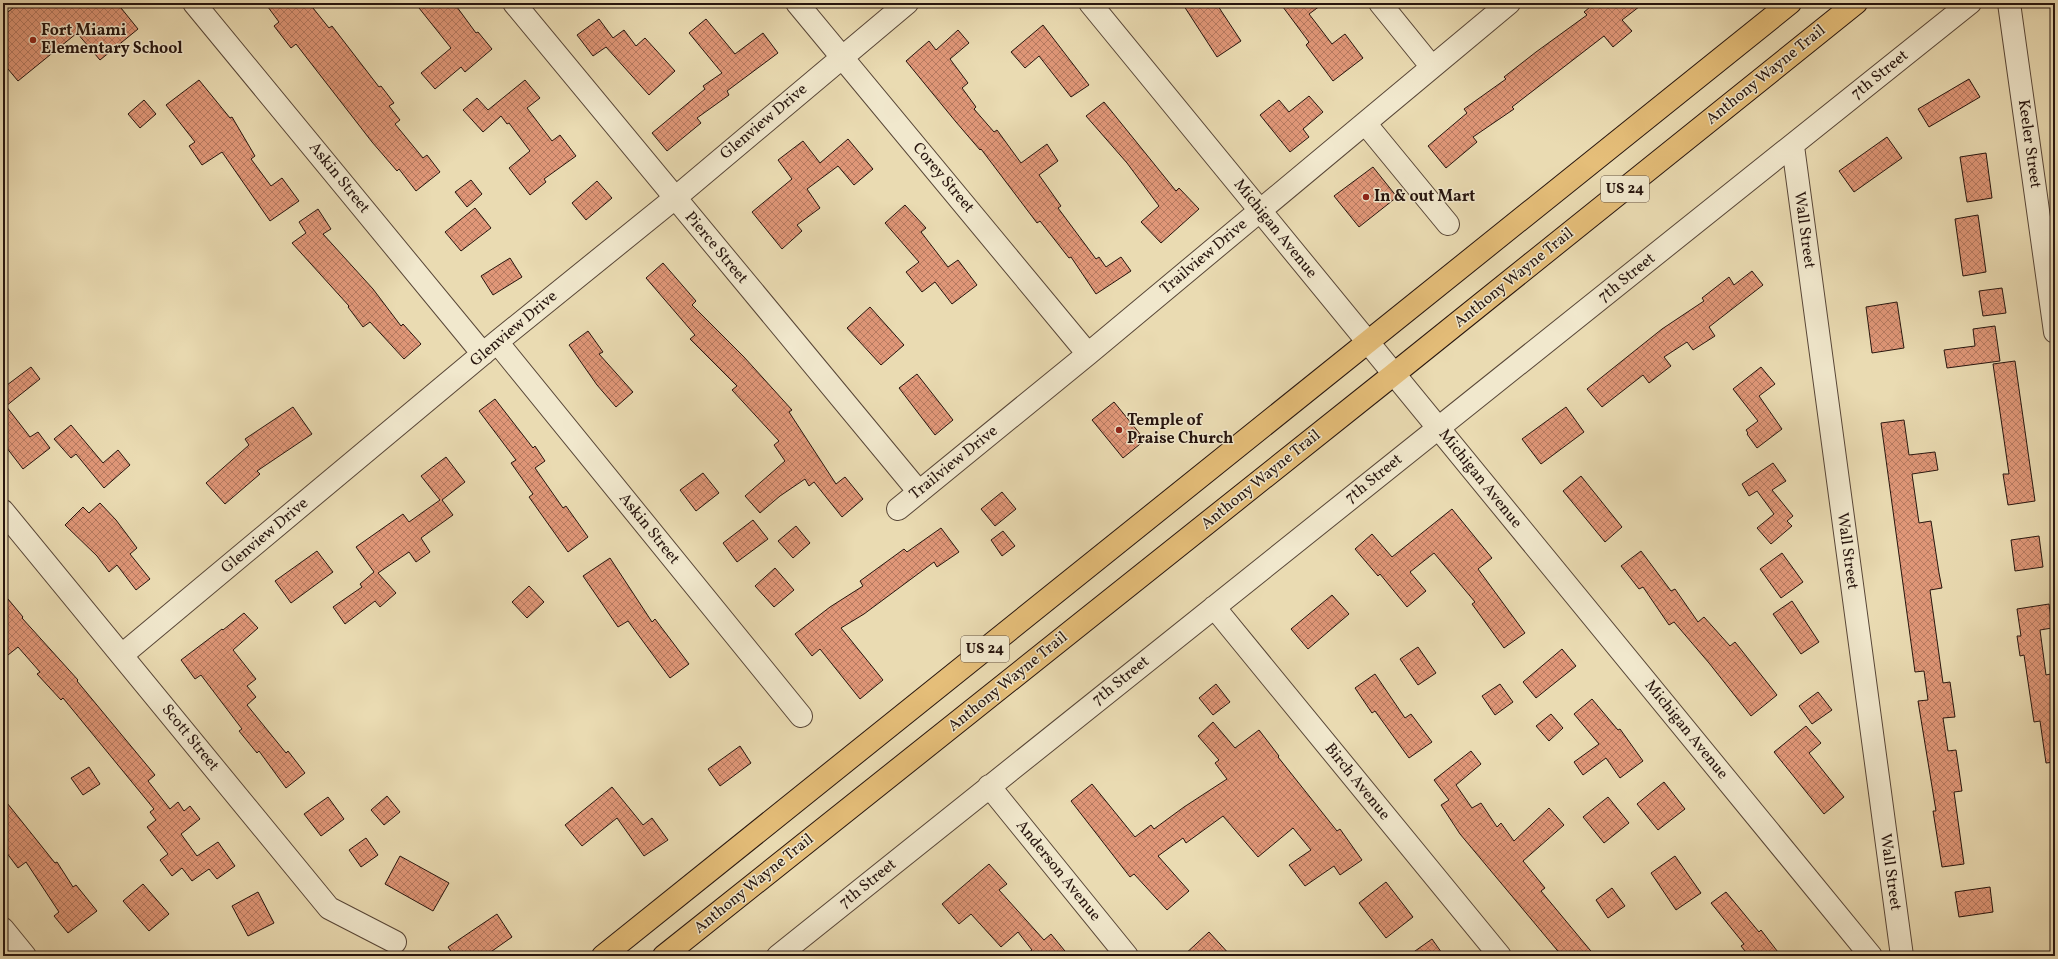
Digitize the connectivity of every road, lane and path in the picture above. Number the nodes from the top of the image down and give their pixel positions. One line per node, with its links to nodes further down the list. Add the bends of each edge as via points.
1 (194, 3): 21 (street, Askin Street)
2 (514, 3): 16 (street, Pierce Street)
3 (797, 3): 12 (street, Corey Street)
4 (907, 3): 12 (street, Glenview Drive)
5 (1090, 3): 17 (street, Michigan Avenue)
6 (1380, 3): 13 (street)
7 (1509, 3): 13 (street, Trailview Drive)
8 (1790, 3): 20 (highway, US 24)
9 (1856, 3): 23 (highway, Anthony Wayne Trail / US 24)
10 (1970, 3): 15 (street, 7th Street)
11 (2009, 3): 19 (street, Keeler Street)
12 (842, 57): 16 (street, Glenview Drive); 22 (street, Corey Street)
13 (1432, 66): 14 (street, Trailview Drive)
14 (1365, 123): 17 (street, Trailview Drive); 18 (street)
15 (1793, 146): 24 (street, 7th Street); 41 (street, Wall Street)
16 (675, 198): 21 (street, Glenview Drive); 25 (street, Pierce Street)
17 (1259, 210): 20 (street, Michigan Avenue); 22 (street, Trailview Drive)
18 (1448, 224)
19 (2055, 332)
20 (1367, 342): 23 (street, Michigan Avenue); 35 (highway, US 24)
21 (490, 348): 29 (street, Glenview Drive); 30 (street, Askin Street)
22 (1088, 354): 25 (street, Trailview Drive)
23 (1394, 374): 24 (street, Michigan Avenue); 36 (highway, Anthony Wayne Trail / US 24)
24 (1438, 428): 28 (street, 7th Street); 40 (street, Michigan Avenue)
25 (919, 492): 26 (street, Trailview Drive)
26 (898, 509)
27 (3, 511): 29 (street, Scott Street)
28 (1214, 607): 31 (street, 7th Street); 39 (street, Birch Avenue)
29 (122, 655): 33 (street, Scott Street, via 329,908)
30 (801, 716)
31 (989, 786): 37 (street, 7th Street); 38 (street, Anderson Avenue)
32 (3, 929): 34 (street)
33 (394, 942)
34 (25, 956)
35 (604, 956)
36 (664, 956)
37 (778, 956)
38 (1128, 956)
39 (1500, 956)
40 (1871, 956)
41 (1902, 956)

